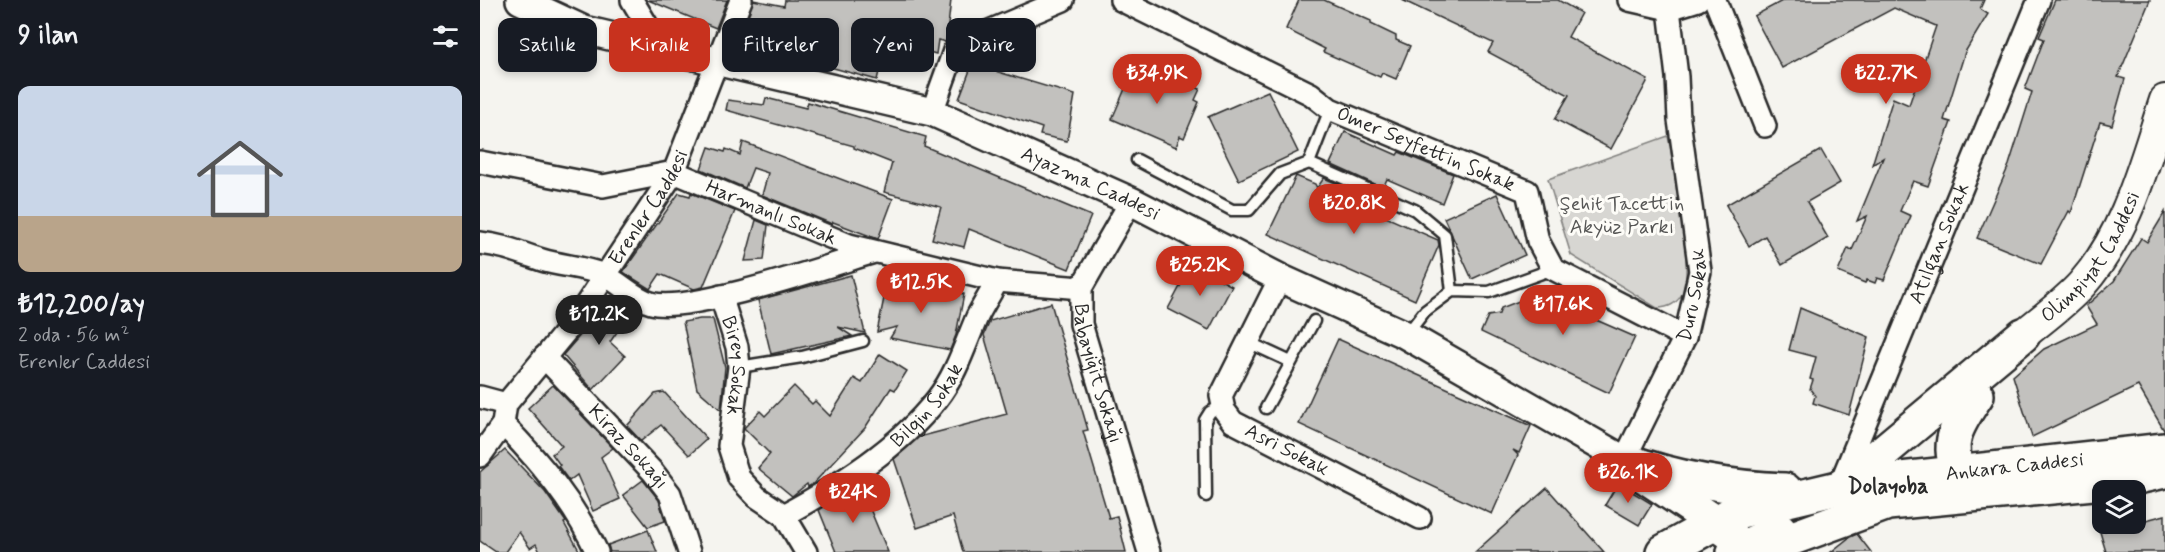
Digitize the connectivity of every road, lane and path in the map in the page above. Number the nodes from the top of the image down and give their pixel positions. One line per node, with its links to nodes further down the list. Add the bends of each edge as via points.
1 (520, 0): 12 (street, Ayazma Caddesi, via 584,30)
2 (632, 0): 11 (street)
3 (741, 0): 14 (street, Erenler Caddesi)
4 (1063, 0): 17 (street, via 968,40 954,51)
5 (1121, 0): 16 (street, Ömer Seyfettin Sokak, via 1311,94)
6 (1629, 0): 10 (street)
7 (1698, 0): 10 (street)
8 (1715, 0): 18 (street)
9 (2039, 0): 53 (street, Atılgan Sokak)
10 (1673, 5): 36 (street, Duru Sokak, via 1679,120 1700,271)
11 (643, 18)
12 (609, 36)
13 (710, 61): 14 (street, Ayazma Caddesi)
14 (718, 63): 17 (street, Ayazma Caddesi); 22 (street, Erenler Caddesi)
15 (2165, 100): 35 (main road, Olimpiyat Caddesi, via 2133,195 2113,240 2081,286)
16 (1330, 109): 21 (lane); 26 (street, Ömer Seyfettin Sokak, via 1527,190 1538,241)
17 (932, 112): 23 (street, Ayazma Caddesi)
18 (1765, 126)
19 (1137, 160): 21 (lane, via 1232,210 1249,210 1280,174)
20 (480, 162): 22 (street, via 603,186)
21 (1309, 163): 31 (lane, via 1414,210 1445,236)
22 (674, 172): 25 (street, Harmanlı Sokak, via 849,245); 27 (street, Erenler Caddesi)
23 (1131, 201): 28 (street, Ayazma Caddesi); 30 (street, Babayiğit Sokağı)
24 (480, 243): 27 (street, via 507,246 541,260)
25 (877, 251): 29 (street, Harmanlı Sokak); 32 (street)
26 (1553, 269): 31 (lane, via 1489,292); 36 (street)
27 (604, 276): 32 (street, via 652,304); 39 (street, Erenler Caddesi, via 577,318)
28 (1280, 278): 34 (street, Ayazma Caddesi); 38 (street)
29 (997, 281): 30 (street, Harmanlı Sokak); 55 (street, Bilgin Sokak, via 953,374 931,406 862,467)
30 (1081, 288): 62 (street, Babayiğit Sokağı, via 1081,324)
31 (1452, 291): 34 (lane, via 1425,311)
32 (721, 296): 41 (street, Birey Sokak)
33 (1314, 321): 40 (lane)
34 (1406, 335): 49 (street, Ayazma Caddesi)
35 (2023, 335): 42 (main road); 53 (main road)
36 (1685, 338): 49 (street, Duru Sokak)
37 (863, 341): 41 (lane, via 802,357)
38 (1248, 342): 40 (lane); 44 (street, via 1221,396)
39 (544, 357): 46 (street, Erenler Caddesi); 60 (street, Kiraz Sokağı, via 653,471 670,494)
40 (1291, 362): 45 (lane)
41 (739, 367): 55 (street, Birey Sokak, via 729,446 740,478 757,497)
42 (1977, 395): 51 (main road, via 1953,438); 52 (main road)
43 (480, 396): 46 (street)
44 (1223, 405): 54 (lane, via 1205,420); 56 (street, Asri Sokak, via 1233,422)
45 (1266, 408)
46 (504, 414): 48 (street, Erenler Caddesi); 59 (street, via 587,531)
47 (2165, 450): 51 (main road, Ankara Caddesi)
48 (480, 456)
49 (1624, 460): 53 (main road, via 1680,478 1731,486); 57 (main road, via 1673,497); 58 (main road, via 1677,517 1678,531)
50 (2165, 471): 57 (main road, Ankara Caddesi, via 2124,480 1888,502)
51 (1960, 473): 52 (main road, Ankara Caddesi)
52 (1883, 479): 53 (main road, Ankara Caddesi); 57 (main road, via 1852,499)
53 (1839, 488): 57 (main road, Ankara Caddesi)
54 (1206, 496)
55 (784, 515): 61 (street, Birey Sokak)
56 (1420, 518)
57 (1742, 538): 58 (main road, Ankara Caddesi)
58 (1667, 548)
59 (597, 552)
60 (689, 552)
61 (806, 552)
62 (1149, 552)

